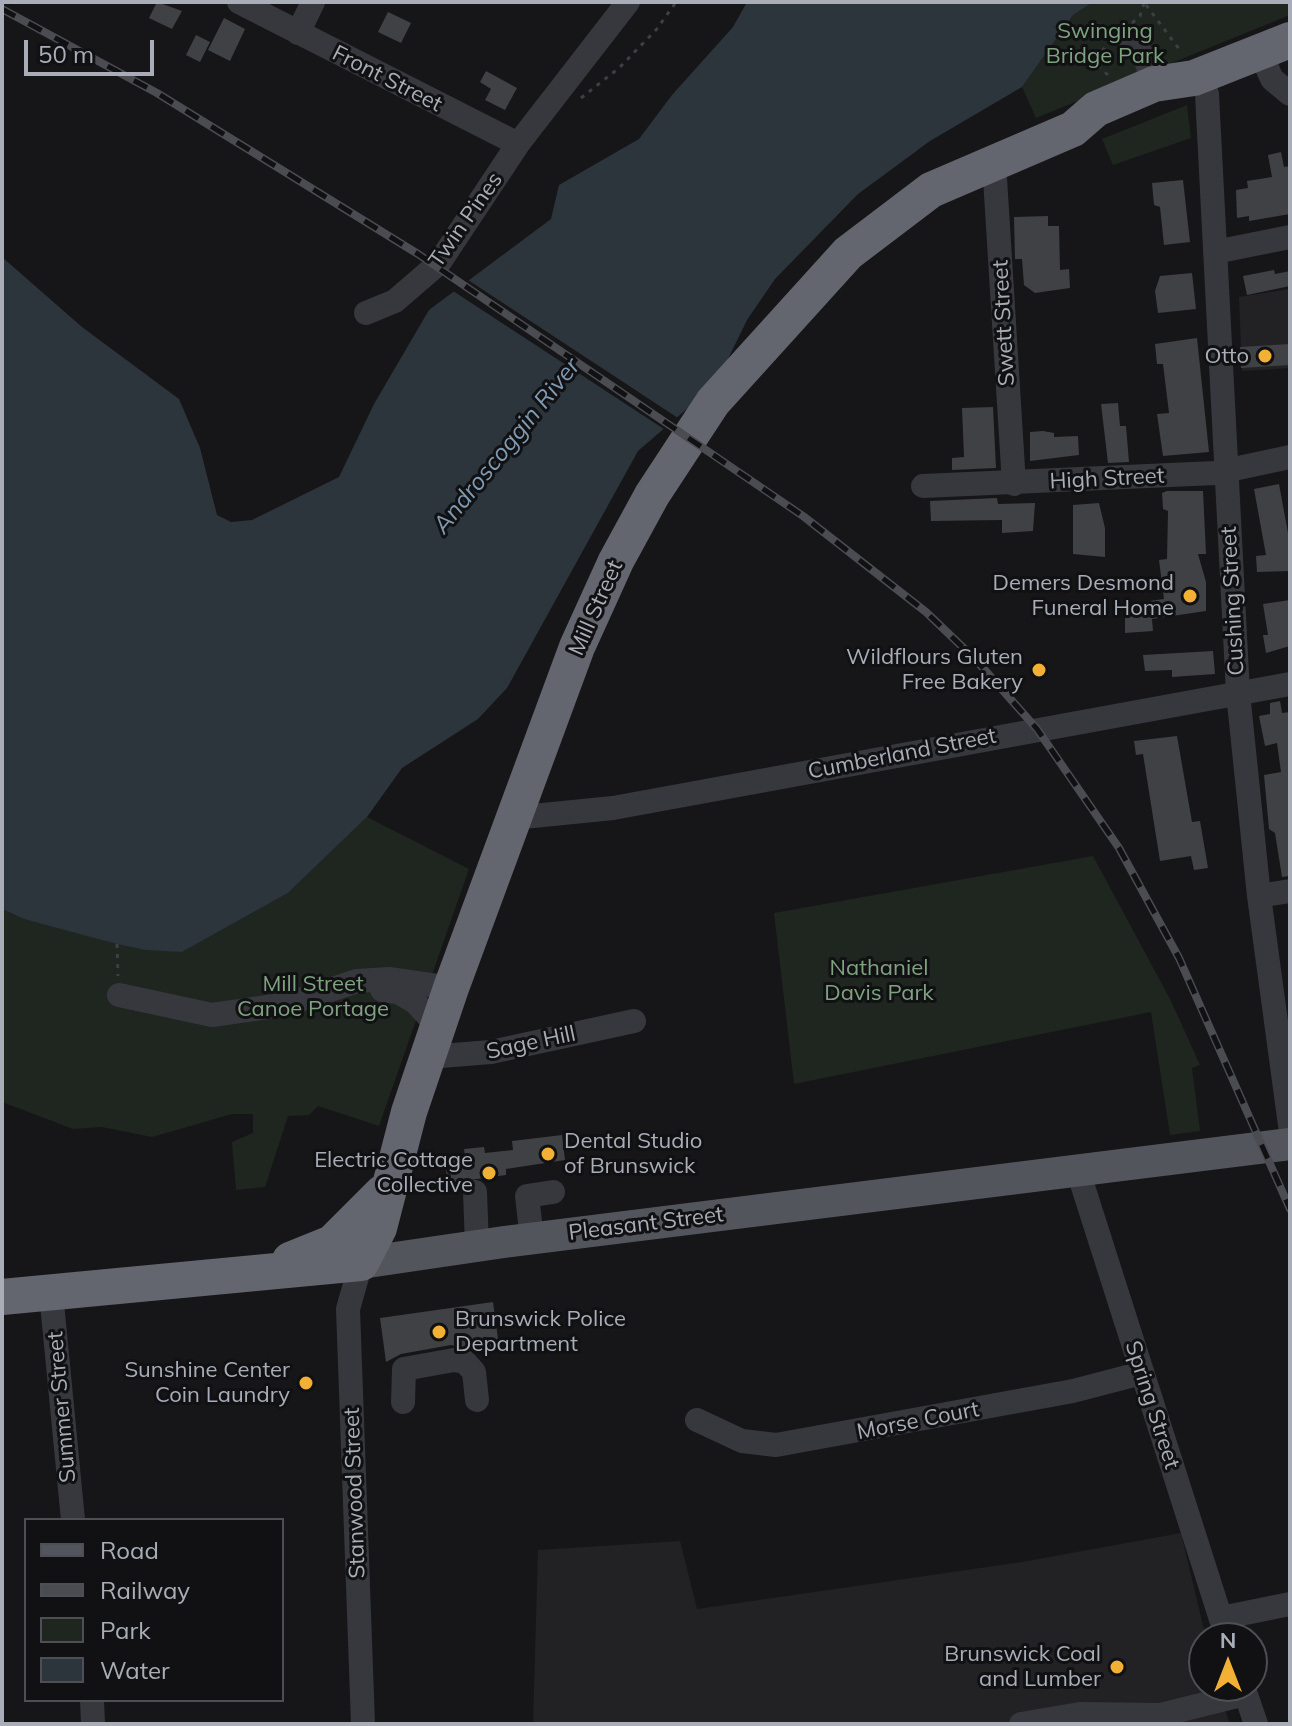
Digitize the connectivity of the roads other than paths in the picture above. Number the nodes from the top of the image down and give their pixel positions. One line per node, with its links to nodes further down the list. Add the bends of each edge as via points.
1 (239, 2): 4 (street, Front Street)
2 (313, 2): 4 (street)
3 (621, 8): 11 (street, Twin Pines)
4 (298, 33): 11 (street, Front Street)
5 (1131, 42): 8 (street, via 1145,58)
6 (1275, 46): 7 (highway, Mill Street); 9 (street, via 1272,79)
7 (1194, 71): 8 (highway, Mill Street); 10 (highway, Mill Street, via 1172,98 1102,126); 14 (street, Cushing Street, via 1207,94)
8 (1154, 84): 10 (highway, Mill Street, via 1096,109)
9 (1290, 94)
10 (1073, 129): 12 (highway, Mill Street)
11 (524, 136): 15 (street, Twin Pines, via 439,263 412,289)
12 (994, 162): 18 (street, Swett Street); 22 (highway, Mill Street, via 931,190 858,244 713,402 616,561 577,647)
13 (1290, 237): 14 (street)
14 (1215, 252): 17 (street, Cushing Street)
15 (366, 313)
16 (1290, 457): 17 (street, High Street)
17 (1226, 469): 18 (street, High Street); 21 (street, Cushing Street)
18 (1014, 484): 19 (street, High Street)
19 (923, 486)
20 (1290, 684): 21 (street, Cumberland Street)
21 (1238, 693): 22 (street, Cumberland Street, via 613,808); 24 (street, Cushing Street)
22 (513, 818): 26 (highway, Mill Street)
23 (1290, 891): 24 (street)
24 (1259, 896): 28 (street, Cushing Street)
25 (336, 988): 26 (street, via 389,979); 27 (street, via 288,1004 212,1015); 31 (street, via 398,992 415,1002)
26 (451, 988): 31 (highway, Mill Street)
27 (119, 995)
28 (1281, 995): 30 (street, Cushing Street)
29 (634, 1021): 31 (street, Sage Hill, via 491,1052)
30 (1284, 1037): 32 (street, Cushing Street)
31 (433, 1042): 35 (highway, Mill Street)
32 (1290, 1125)
33 (1290, 1144): 34 (main road, Pleasant Street)
34 (1078, 1171): 38 (main road, Pleasant Street); 44 (street, Spring Street)
35 (389, 1186): 40 (highway, Mill Street, via 379,1228); 41 (highway, via 332,1243)
36 (475, 1192): 39 (street)
37 (553, 1192): 38 (street, via 527,1196)
38 (532, 1239): 39 (main road, Pleasant Street)
39 (477, 1246): 40 (main road, Pleasant Street)
40 (361, 1263): 41 (highway, Pleasant Street); 57 (street, Stanwood Street, via 348,1309)
41 (245, 1276): 42 (highway, Pleasant Street)
42 (51, 1293): 43 (highway, Pleasant Street); 48 (street, Summer Street)
43 (2, 1297)
44 (1142, 1373): 47 (street, Morse Court, via 1073,1391 776,1445 742,1441); 50 (street, Spring Street)
45 (477, 1400): 46 (street, via 474,1372 454,1360 404,1369)
46 (403, 1402)
47 (697, 1420)
48 (73, 1518)
49 (1290, 1604): 51 (street)
50 (1222, 1622)
51 (1240, 1622)
52 (92, 1702): 56 (street)
53 (1211, 1702): 55 (street)
54 (1248, 1702): 59 (street)
55 (1162, 1720): 58 (street, via 1080,1714)
56 (93, 1724)
57 (363, 1724)
58 (1021, 1724)
59 (1256, 1724)

